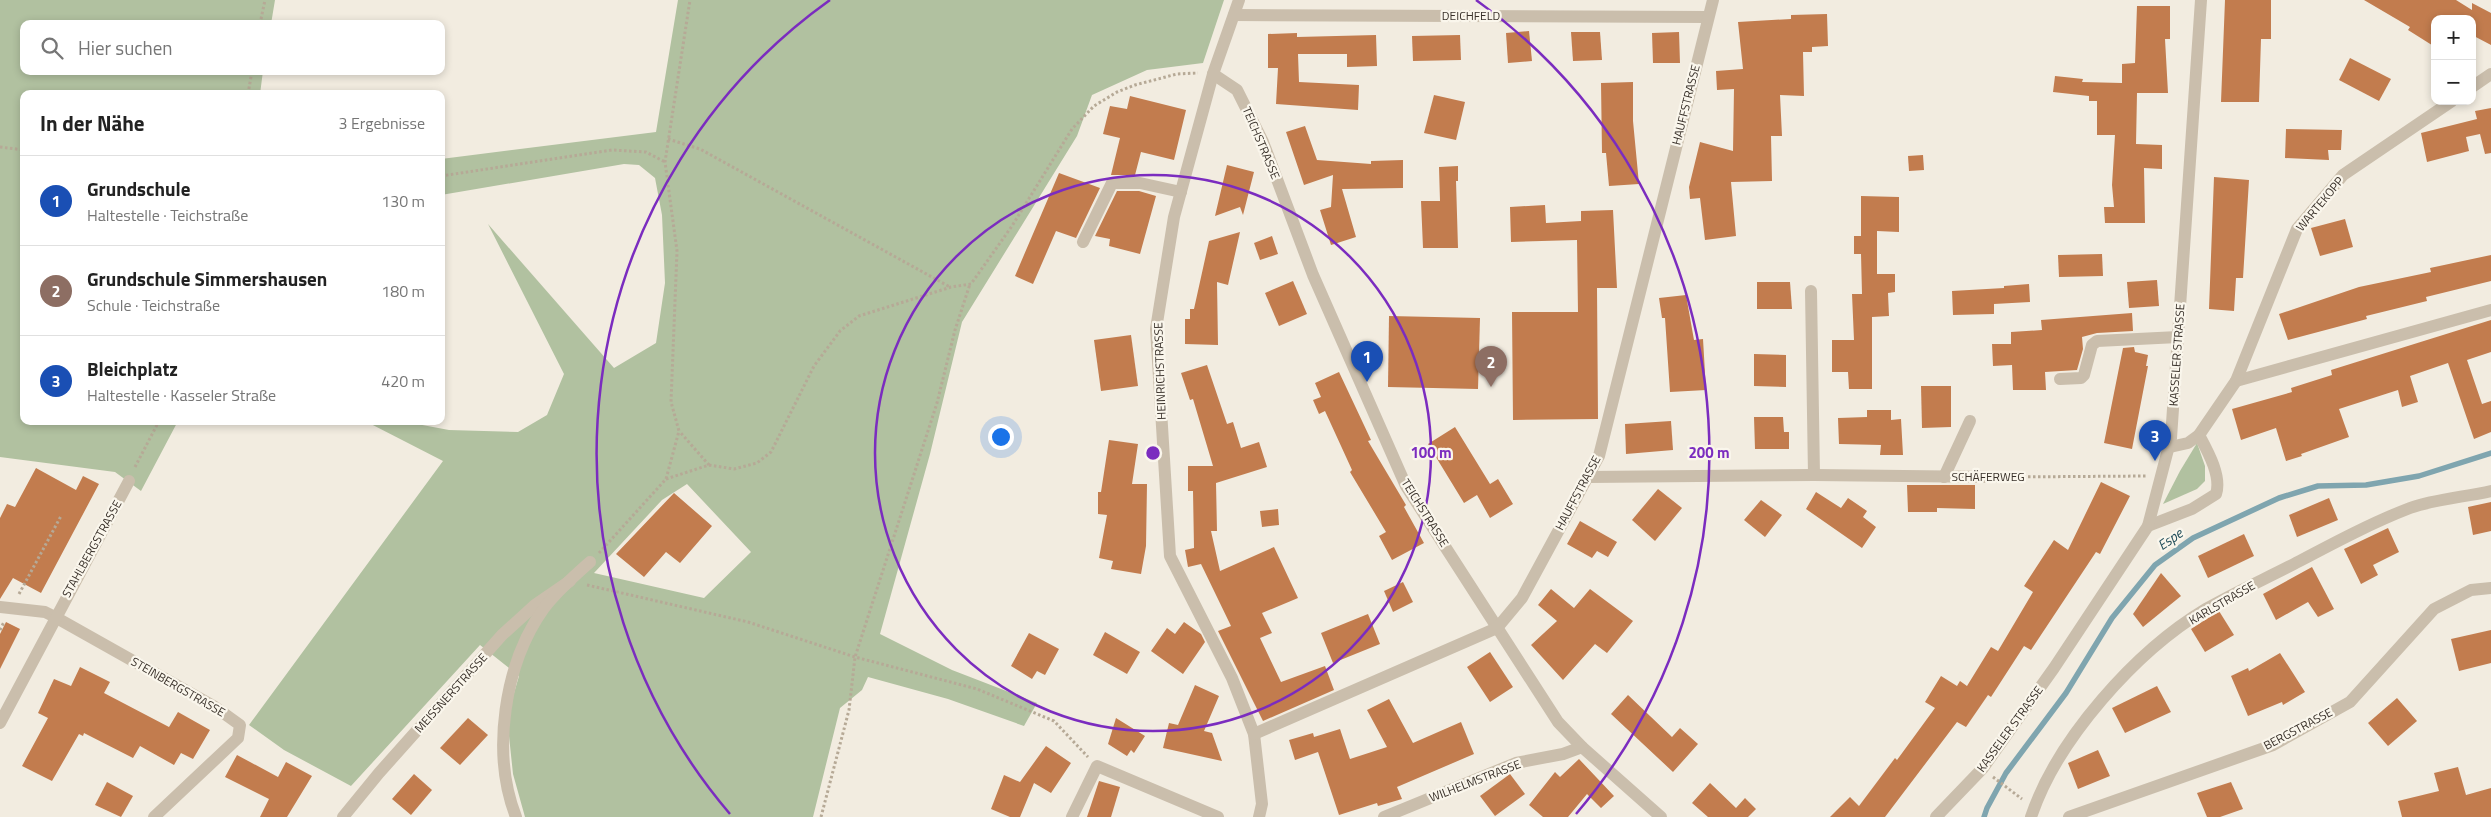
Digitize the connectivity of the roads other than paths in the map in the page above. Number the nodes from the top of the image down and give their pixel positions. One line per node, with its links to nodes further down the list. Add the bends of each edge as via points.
1 (1239, 0): 4 (street, HEINRICHSTRASSE)
2 (1712, 0): 5 (street, HAUFFSTRASSE)
3 (2201, 0): 14 (street, KASSELER STRASSE)
4 (1234, 15): 5 (street, DEICHFELD); 6 (street, HEINRICHSTRASSE)
5 (1708, 18): 22 (street, HAUFFSTRASSE, via 1599,456)
6 (1213, 74): 10 (street, HEINRICHSTRASSE); 32 (street, TEICHSTRASSE, via 1237,90 1263,142 1313,275 1406,486)
7 (2491, 74): 8 (street)
8 (2476, 84)
9 (2446, 105): 16 (street, WARTEKOPP, via 2343,175 2297,229)
10 (1181, 192): 11 (street, via 1140,183 1112,183); 34 (street, HEINRICHSTRASSE, via 1156,329 1170,556 1232,678)
11 (1083, 242)
12 (1811, 291): 20 (street)
13 (2491, 310): 16 (street)
14 (2178, 337): 15 (street, via 2097,341 2092,345 2084,375); 19 (street, KASSELER STRASSE)
15 (2060, 379)
16 (2236, 381): 18 (street, WARTEKOPP)
17 (1970, 422): 21 (street)
18 (2198, 435): 19 (street, via 2188,443); 26 (street, via 2215,474 2216,494 2192,509)
19 (2170, 447): 26 (street, KASSELER STRASSE)
20 (1814, 475): 21 (street, SCHÄFERWEG); 22 (street, SCHÄFERWEG)
21 (1944, 477): 23 (street, SCHÄFERWEG)
22 (1589, 478): 32 (street, HAUFFSTRASSE, via 1577,494 1522,598)
23 (1994, 478)
24 (129, 481): 31 (street, STAHLBERGSTRASSE)
25 (2491, 491): 45 (street, KARLSTRASSE, via 2410,508 2206,610 2158,643 2075,732)
26 (2148, 526): 36 (street, KASSELER STRASSE, via 1983,768)
27 (590, 562): 28 (street)
28 (570, 581): 38 (street, MEISSNERSTRASSE, via 535,605 502,636); 39 (street, via 544,608 530,634 515,671 505,709 508,797)
29 (2491, 588): 46 (street, BERGSTRASSE, via 2471,590 2434,608 2350,702 2273,745)
30 (6, 607): 31 (street, via 45,612)
31 (55, 617): 33 (street, STAHLBERGSTRASSE); 37 (street, STEINBERGSTRASSE, via 215,707 240,725 238,738)
32 (1497, 628): 34 (street, HAUFFSTRASSE); 35 (street, TEICHSTRASSE, via 1558,722)
33 (0, 723)
34 (1254, 734): 42 (street, HEINRICHSTRASSE, via 1262,804)
35 (1582, 747): 43 (street, WILHELMSTRASSE, via 1516,763); 44 (street)
36 (1940, 816)
37 (154, 817)
38 (343, 817)
39 (516, 817)
40 (1072, 817): 41 (street, via 1097,766)
41 (1218, 817)
42 (1259, 817)
43 (1384, 817)
44 (1661, 817)
45 (2031, 817)
46 (2069, 817)

